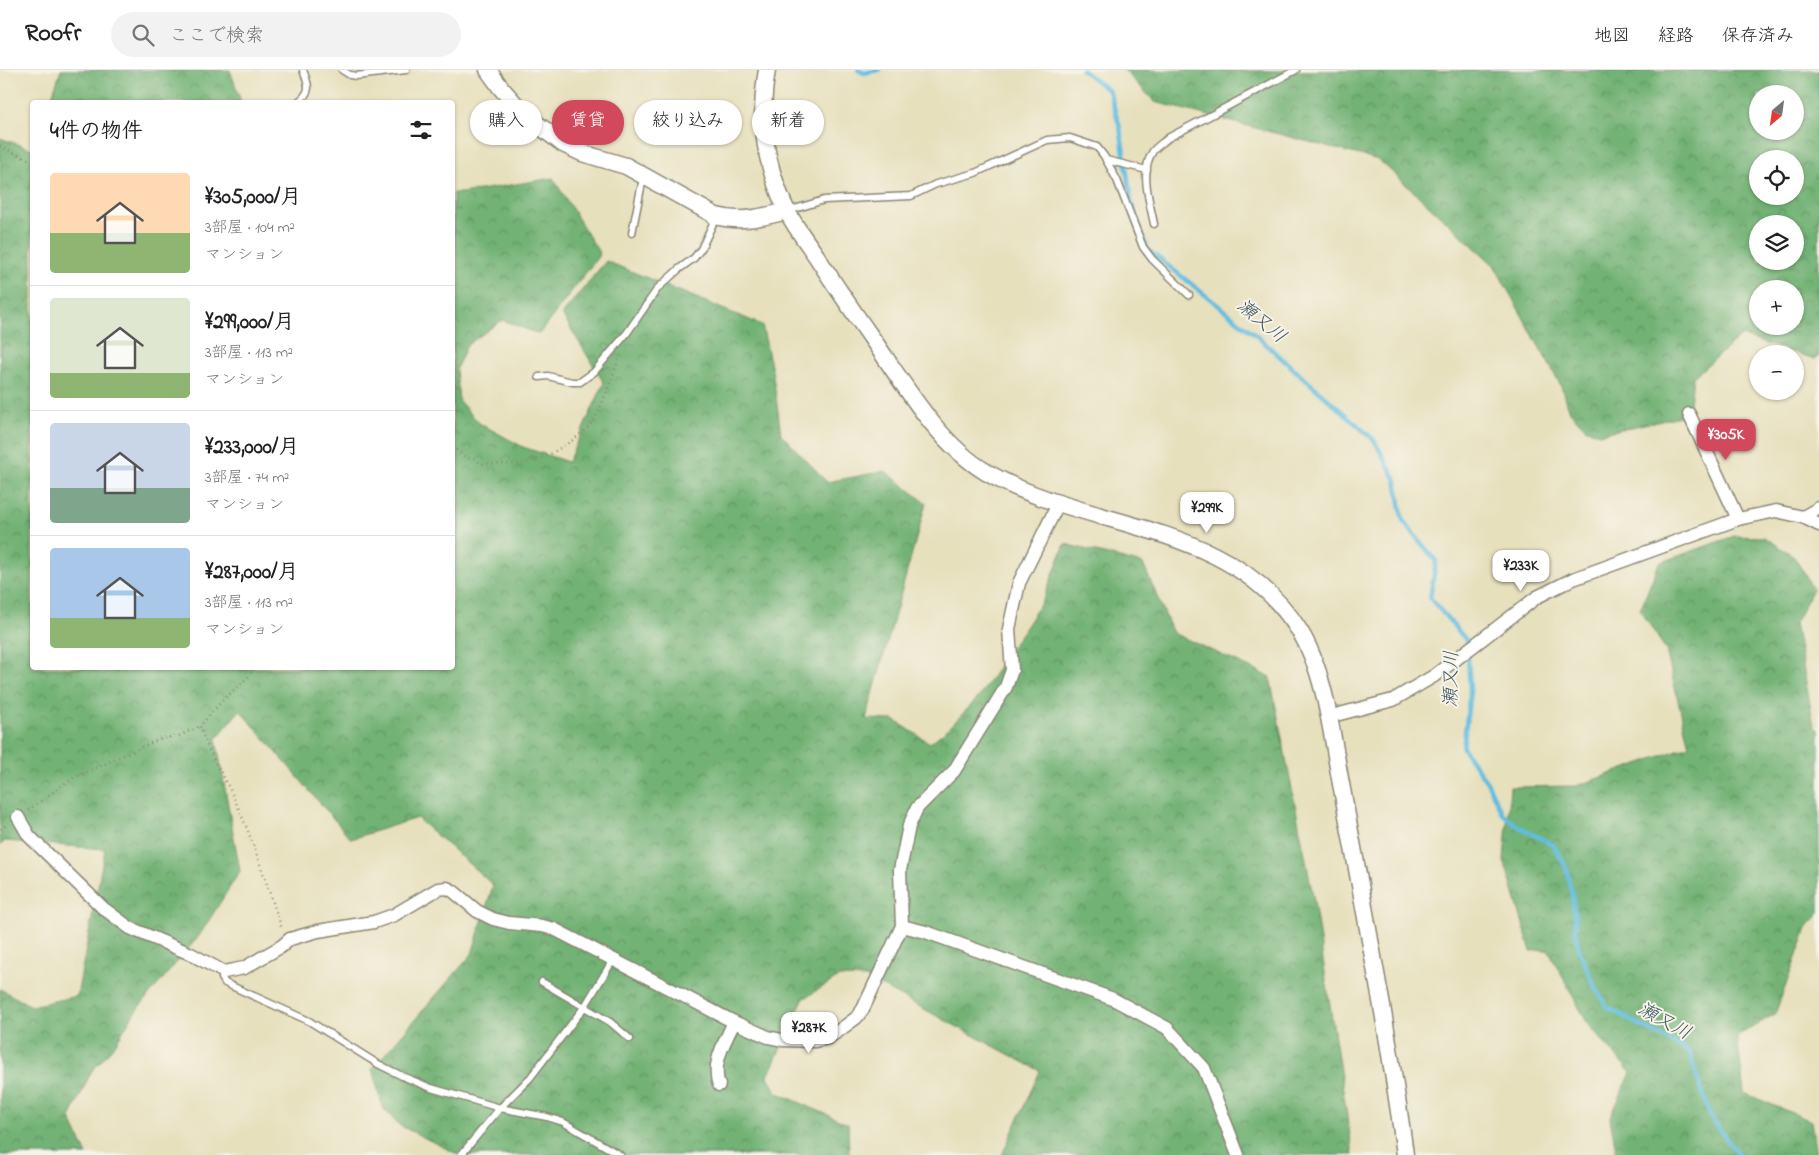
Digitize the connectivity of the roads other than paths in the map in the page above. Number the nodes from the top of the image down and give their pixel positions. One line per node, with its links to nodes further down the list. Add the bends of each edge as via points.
1 (303, 70): 7 (lane, via 309,87)
2 (342, 70): 3 (lane, via 356,76)
3 (406, 70)
4 (488, 70): 10 (street, via 523,113 552,137 582,153 626,166)
5 (767, 70): 11 (street, via 764,142)
6 (1296, 70): 9 (lane, via 1168,138 1153,151)
7 (300, 100)
8 (1106, 160): 9 (lane); 11 (lane, via 1097,147 1070,138 1047,140 911,196 824,200); 15 (lane, via 1143,247)
9 (1147, 170): 13 (lane)
10 (644, 176): 12 (street); 14 (lane)
11 (787, 211): 12 (street, via 754,219); 18 (street, via 906,387 947,440 985,471)
12 (716, 216): 16 (lane, via 694,258 658,288 627,333 594,372 580,382)
13 (1154, 224)
14 (632, 233)
15 (1189, 295)
16 (539, 377)
17 (1689, 414): 21 (street)
18 (1058, 504): 23 (street, via 1168,536 1212,553 1256,581 1271,594 1300,631 1318,671); 25 (street, via 1019,583 1009,629 1012,670 1006,687 954,771 917,808 909,826 900,870)
19 (1819, 508): 20 (street)
20 (1803, 516): 21 (street, via 1776,512); 22 (street)
21 (1738, 519): 23 (street, via 1573,579 1536,597 1434,676 1392,700)
22 (1819, 525)
23 (1328, 717): 37 (street, via 1375,967)
24 (18, 817): 27 (street, via 29,836 97,902 130,928)
25 (902, 926): 30 (street, via 864,1008 832,1035 816,1041 782,1040); 36 (street, via 1113,999 1167,1028 1204,1068)
26 (613, 960): 27 (street, via 554,929 493,920 446,888 438,889 374,922 290,939 244,968); 29 (lane); 30 (street)
27 (224, 972): 33 (lane, via 222,978 225,983 310,1021 402,1076 430,1088)
28 (542, 982): 29 (lane)
29 (585, 1006): 31 (lane); 33 (lane, via 530,1078)
30 (734, 1022): 32 (street, via 717,1064)
31 (630, 1039)
32 (719, 1085)
33 (500, 1108): 34 (lane); 35 (lane, via 563,1122)
34 (460, 1155)
35 (620, 1155)
36 (1238, 1155)
37 (1405, 1155)

